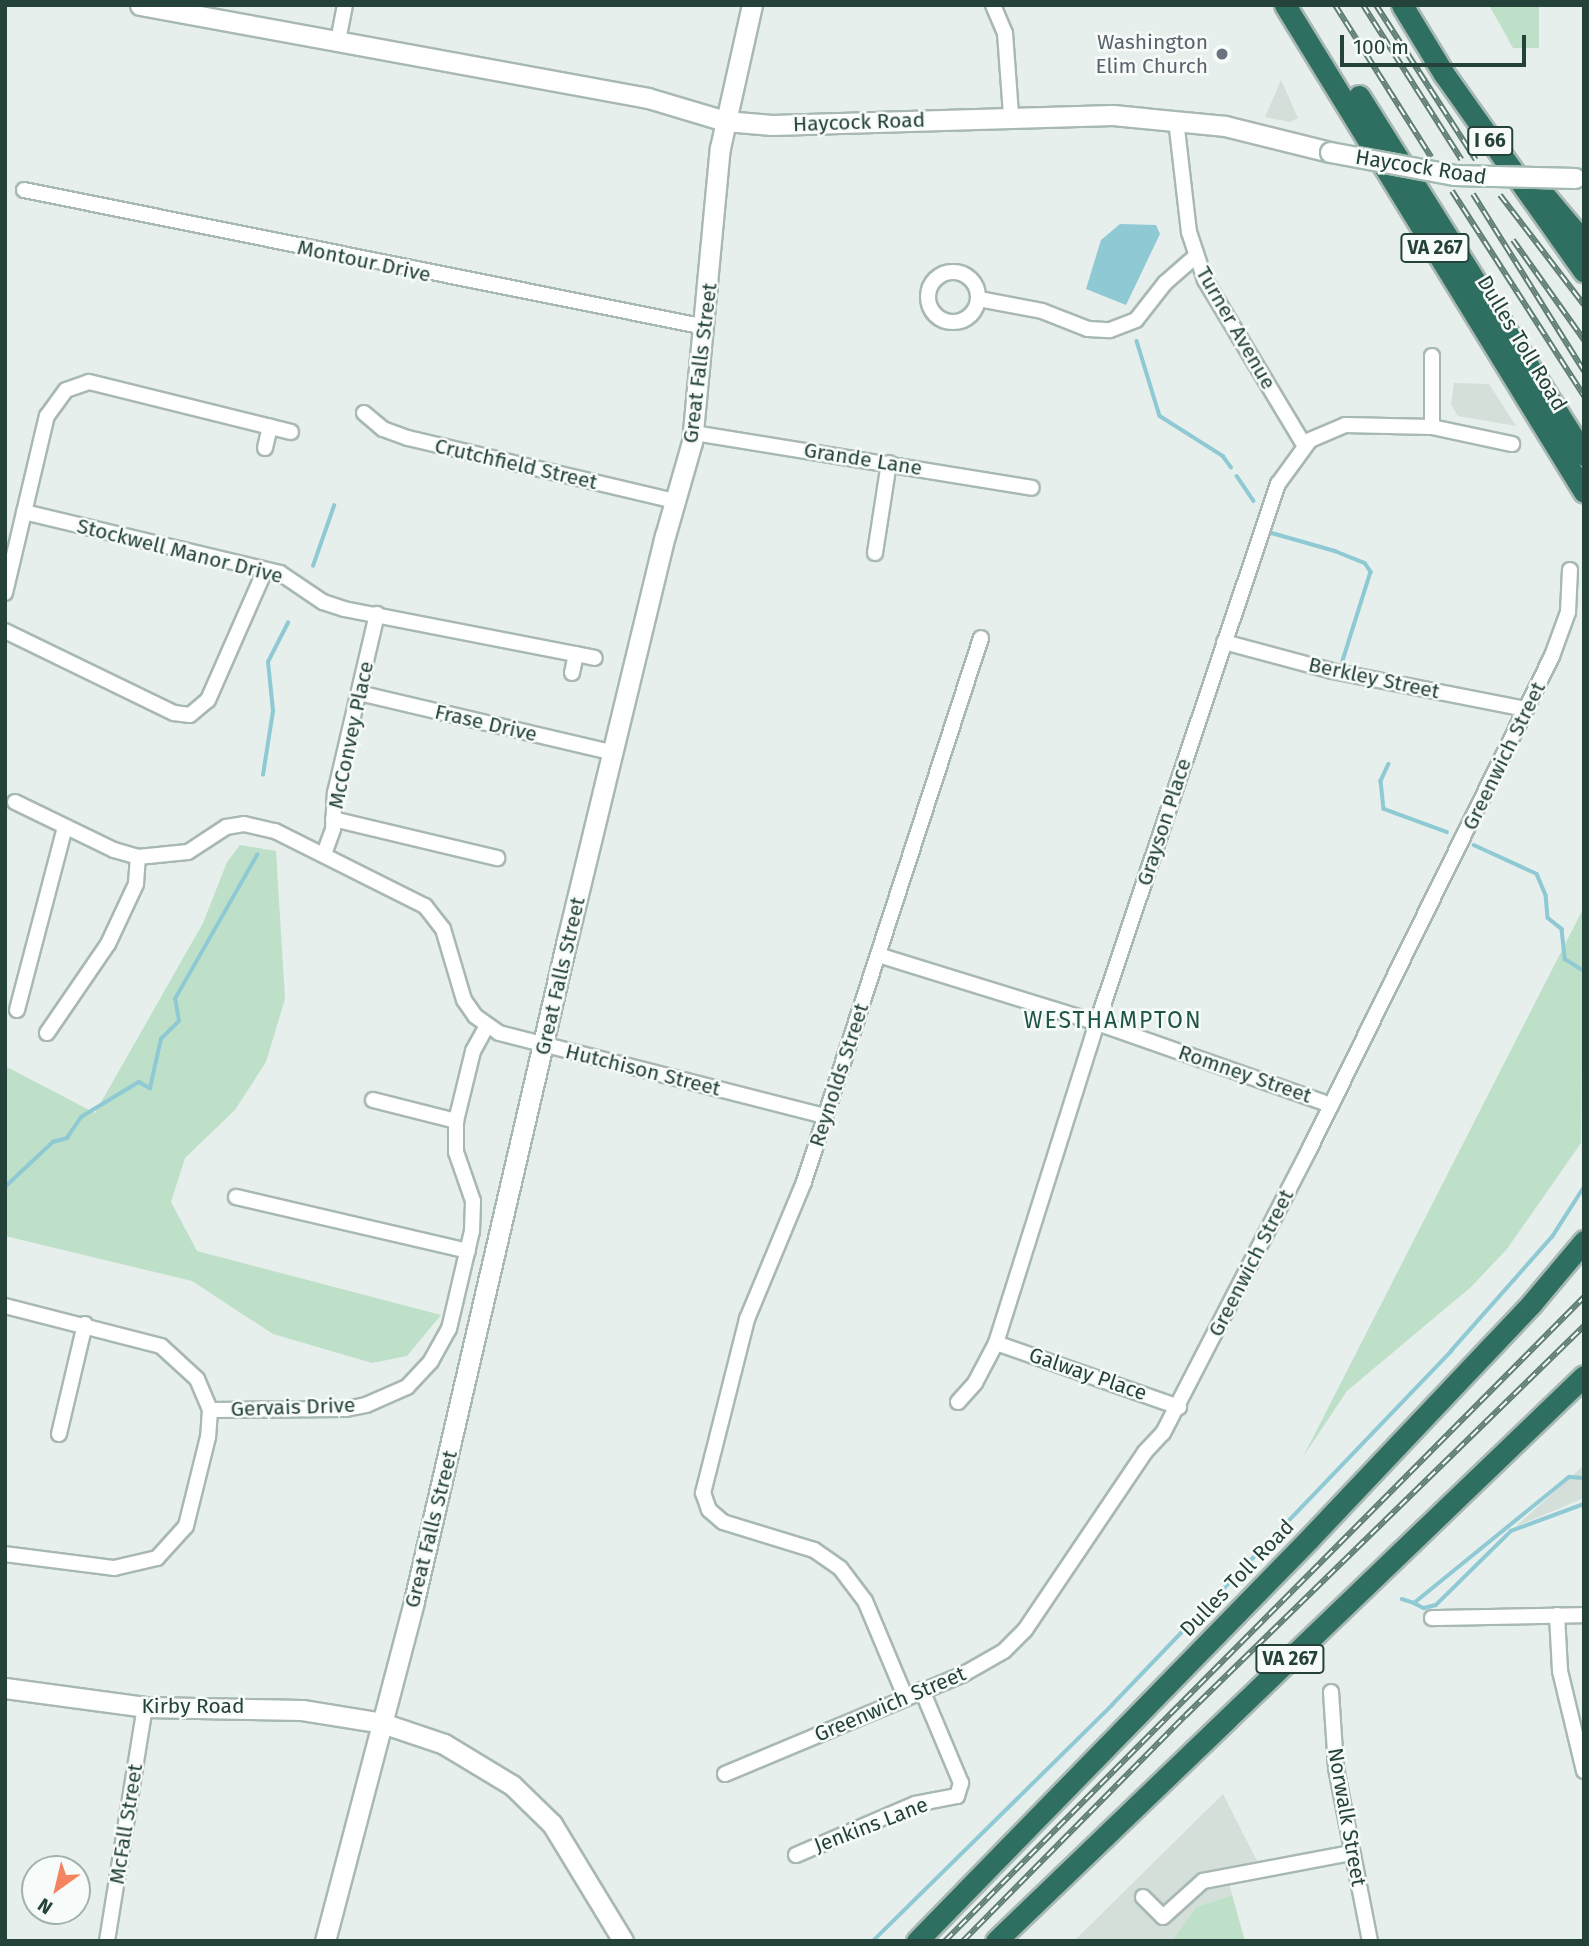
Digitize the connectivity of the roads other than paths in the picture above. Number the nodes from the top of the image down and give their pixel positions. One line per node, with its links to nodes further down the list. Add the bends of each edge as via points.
1 (140, 5): 8 (main road, Haycock Road)
2 (345, 5): 8 (street)
3 (752, 5): 11 (main road, Great Falls Street)
4 (993, 5): 9 (street, via 1005,33)
5 (1285, 5): 31 (highway, Dulles Toll Road / VA 267)
6 (1302, 5): 28 (highway)
7 (1402, 5): 14 (highway, via 1456,68 1542,192); 16 (highway, I 66, via 1444,74)
8 (338, 41): 11 (main road, Haycock Road, via 648,98)
9 (1011, 115): 10 (main road, Haycock Road); 11 (main road, Haycock Road, via 811,124)
10 (1176, 120): 12 (main road, Haycock Road, bridge, via 1236,128 1330,152 1454,175); 15 (street, Turner Avenue)
11 (725, 121): 18 (main road, Great Falls Street)
12 (1579, 177)
13 (24, 190): 18 (street, Montour Drive)
14 (1584, 242)
15 (1196, 257): 17 (street, via 1165,284 1136,320 1110,330 1088,329 1042,311); 26 (street, Turner Avenue, via 1205,280)
16 (1584, 272)
17 (979, 299)
18 (705, 327): 24 (main road, Great Falls Street)
19 (1432, 356): 22 (street)
20 (364, 413): 32 (street, Crutchfield Street, via 383,429 408,438)
21 (270, 426): 23 (street); 27 (street); 33 (street, via 79,384 59,396 50,409)
22 (1432, 427): 25 (street, Grayson Place); 26 (street, Grayson Place, via 1345,425)
23 (291, 432)
24 (694, 433): 29 (street, Grande Lane); 32 (main road, Great Falls Street)
25 (1512, 443)
26 (1304, 444): 41 (street, Grayson Place, via 1278,484)
27 (265, 448)
28 (1584, 456)
29 (889, 463): 30 (street, Grande Lane); 34 (street)
30 (1032, 488)
31 (1584, 492)
32 (675, 501): 47 (main road, Great Falls Street)
33 (24, 512): 35 (street, Stockwell Manor Drive); 37 (street)
34 (875, 553)
35 (265, 570): 38 (street, Stockwell Manor Drive, via 291,578 332,606); 39 (street, via 208,700 190,715 174,713)
36 (1570, 570): 46 (street, Greenwich Street, via 1568,612)
37 (5, 593)
38 (377, 614): 42 (street, Stockwell Manor Drive); 45 (street, McConvey Place)
39 (5, 631)
40 (981, 638): 54 (street, Reynolds Street)
41 (1224, 642): 46 (street, Berkley Street, via 1332,671); 56 (street, Grayson Place)
42 (576, 654): 43 (street, Stockwell Manor Drive); 44 (street)
43 (595, 658)
44 (572, 673)
45 (359, 693): 47 (street, Frase Drive); 49 (street, McConvey Place)
46 (1526, 709): 61 (street, Greenwich Street)
47 (614, 753): 59 (main road, Great Falls Street)
48 (15, 802): 50 (street)
49 (333, 819): 51 (street, McConvey Place); 53 (street)
50 (65, 827): 52 (street); 55 (street)
51 (324, 854): 52 (street, Hutchison Street, via 275,831 244,824 210,834 188,852); 57 (street, Hutchison Street, via 412,897 432,914 447,941 464,1000)
52 (138, 856): 58 (street, via 136,884 108,944)
53 (497, 858)
54 (878, 955): 56 (street, Romney Street); 62 (street, Reynolds Street)
55 (17, 1010)
56 (1097, 1023): 61 (street, Romney Street); 69 (street, Grayson Place)
57 (487, 1026): 59 (street, Hutchison Street); 63 (street, Gervais Drive, via 473,1051)
58 (47, 1033)
59 (543, 1045): 62 (street, Hutchison Street); 84 (main road, Great Falls Street, via 474,1352)
60 (373, 1100): 63 (street)
61 (1331, 1105): 72 (street, Greenwich Street)
62 (825, 1116): 82 (street, Reynolds Street, via 793,1214 738,1347 703,1493 709,1510 723,1522 814,1550 840,1568 865,1601)
63 (456, 1121): 66 (street, Gervais Drive, via 456,1152 473,1201)
64 (236, 1197): 66 (street)
65 (1584, 1241): 93 (highway, Dulles Toll Road, via 1532,1303 1318,1529)
66 (468, 1251): 73 (street, Gervais Drive, via 449,1329 431,1361 407,1387 346,1409)
67 (5, 1306): 68 (street)
68 (85, 1324): 73 (street, via 147,1339 175,1354 197,1379); 74 (street)
69 (996, 1343): 71 (street, Grayson Place, via 975,1383); 72 (street, Galway Place)
70 (1584, 1376): 94 (highway, VA 267)
71 (958, 1402)
72 (1179, 1407): 80 (street, Greenwich Street, via 1017,1639 988,1662)
73 (209, 1410): 75 (street, via 208,1437 186,1526 157,1558 114,1569)
74 (59, 1434)
75 (5, 1554)
76 (1557, 1615): 77 (street); 78 (street); 85 (street, via 1560,1671)
77 (1584, 1615)
78 (1432, 1618)
79 (5, 1688): 83 (main road, Kirby Road)
80 (922, 1690): 82 (street, Greenwich Street); 88 (street, Jenkins Lane, via 961,1783 957,1796 915,1804)
81 (1331, 1692): 87 (street, Norwalk Street, via 1336,1768)
82 (905, 1696): 86 (street, Greenwich Street)
83 (145, 1707): 84 (main road, Kirby Road, via 263,1706); 90 (street, McFall Street)
84 (382, 1723): 91 (main road, Great Falls Street); 92 (main road, Kirby Road, via 467,1755 530,1801 566,1842)
85 (1584, 1771)
86 (725, 1774)
87 (1352, 1853): 89 (street, via 1203,1881 1163,1917); 95 (street, Norwalk Street)
88 (796, 1854)
89 (1143, 1897)
90 (107, 1941)
91 (326, 1941)
92 (623, 1941)
93 (917, 1941)
94 (996, 1941)
95 (1370, 1941)

